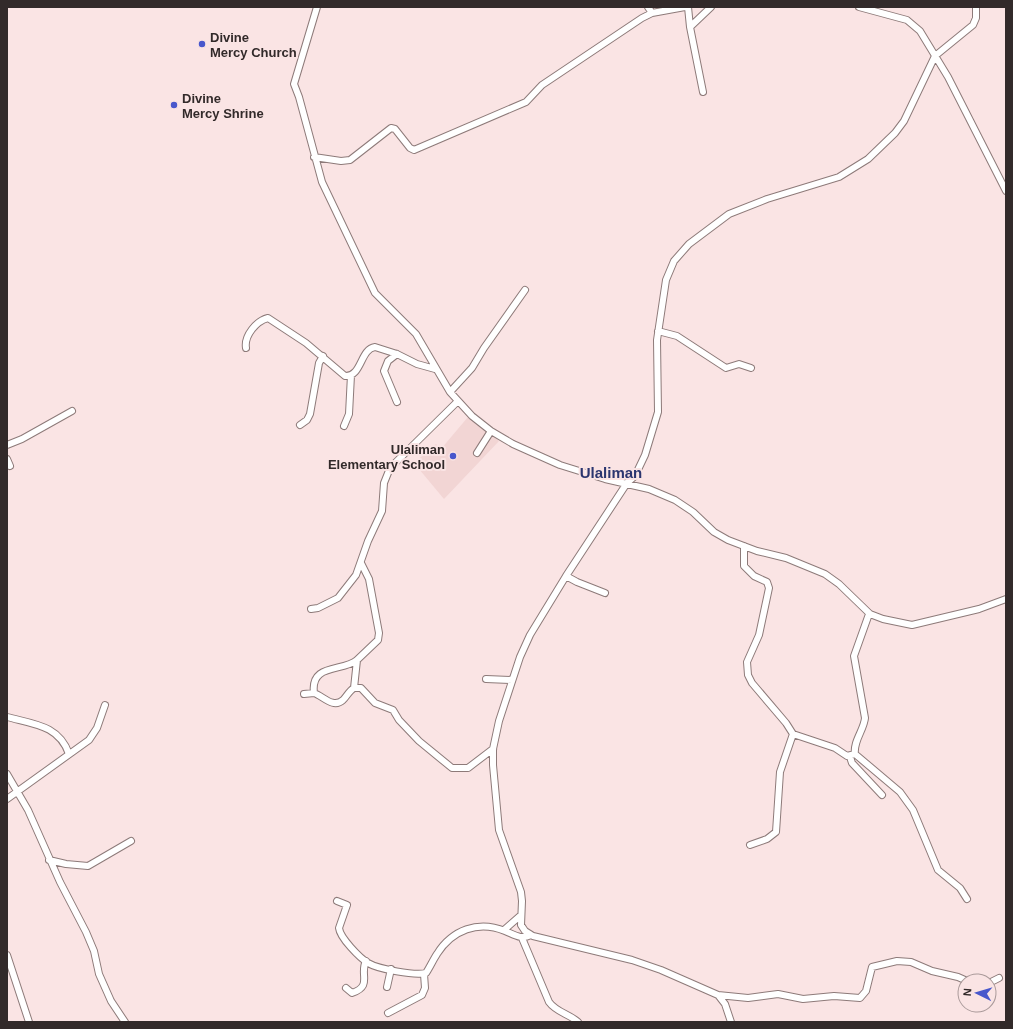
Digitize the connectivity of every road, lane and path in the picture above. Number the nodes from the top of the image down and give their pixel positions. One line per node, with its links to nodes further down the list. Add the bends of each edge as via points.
1 (317, 7): 11 (street, via 294,84)
2 (648, 7): 7 (street)
3 (686, 7): 7 (street); 8 (street)
4 (711, 7): 8 (street)
5 (859, 7): 9 (street, via 907,20 920,31)
6 (976, 7): 9 (street, via 973,25)
7 (652, 13): 11 (street, via 548,81 521,105 414,150 395,128 391,128 350,160)
8 (690, 27): 10 (street)
9 (935, 56): 12 (street); 14 (street, via 904,121 868,159 839,177 738,210 719,221 683,250 674,261 666,280)
10 (703, 92)
11 (314, 157): 19 (street, via 322,182 375,293 416,334)
12 (1006, 191)
13 (525, 290): 21 (street, via 472,368)
14 (658, 332): 18 (street, via 677,336 726,368 739,364); 32 (street, via 658,412 645,455 635,476)
15 (246, 348): 17 (street, via 245,341 249,334 268,318)
16 (397, 354): 19 (street); 20 (street, via 378,347 370,348); 23 (street, via 388,360 384,371)
17 (323, 356): 20 (street, via 342,374); 25 (street, via 319,363 310,414)
18 (751, 368)
19 (435, 369): 21 (street)
20 (351, 375): 26 (street, via 349,414)
21 (450, 392): 22 (street)
22 (458, 401): 27 (street); 34 (street, via 390,468 384,483 382,511)
23 (397, 402)
24 (72, 411): 28 (street)
25 (300, 425)
26 (344, 426)
27 (491, 431): 29 (street); 32 (street, via 560,465)
28 (7, 445)
29 (477, 453)
30 (7, 459): 31 (street)
31 (10, 466)
32 (627, 483): 33 (street, via 675,500 694,512 714,532); 35 (street)
33 (744, 546): 39 (street, via 786,558 825,574 839,584); 48 (street, via 744,566 754,576 767,582 769,588 758,635 747,662 748,675)
34 (361, 563): 38 (street, via 356,575 338,598); 40 (street, via 369,579 379,633 378,640)
35 (566, 576): 36 (street); 42 (street, via 530,635)
36 (604, 593)
37 (1006, 599): 39 (street, via 979,609 912,625 895,623)
38 (311, 609)
39 (869, 614): 51 (street, via 854,656 865,723)
40 (356, 660): 43 (street); 44 (street, via 347,666 324,670 314,684)
41 (486, 679): 42 (street)
42 (512, 680): 49 (street, via 499,721)
43 (354, 688): 44 (street, via 335,703); 49 (street, via 361,688 375,703 393,710 419,741 452,768 468,768)
44 (314, 693): 45 (street)
45 (304, 694)
46 (105, 705): 50 (street, via 104,714 93,735)
47 (7, 717): 50 (street, via 31,722 52,731 65,742)
48 (793, 734): 51 (street); 57 (street, via 781,765 776,832 766,840)
49 (494, 749): 61 (street, via 499,830 521,892)
50 (70, 754): 53 (street)
51 (852, 755): 54 (street, via 852,762); 59 (street, via 900,792 913,810 938,870 960,888)
52 (7, 774): 53 (street)
53 (18, 791): 55 (street); 58 (street)
54 (882, 795)
55 (7, 799)
56 (131, 841): 58 (street, via 88,866)
57 (750, 845)
58 (49, 860): 75 (street, via 86,932 105,987)
59 (967, 899)
60 (337, 901): 66 (street, via 347,906 340,925 340,935)
61 (520, 916): 62 (street); 63 (street, via 522,928)
62 (504, 930): 64 (street); 68 (street, via 482,926 457,933 437,954)
63 (531, 935): 64 (street); 72 (street, via 632,960)
64 (522, 938): 76 (street, via 549,1002 555,1009 565,1012)
65 (7, 955): 74 (street)
66 (366, 961): 67 (street); 71 (street, via 363,967 363,986 352,993)
67 (391, 969): 68 (street); 70 (street)
68 (424, 974): 73 (street, via 425,988 422,995)
69 (957, 976): 72 (street, via 901,961 872,967 866,991 860,998 834,996 803,999 778,994 748,998)
70 (388, 986)
71 (346, 988)
72 (718, 995): 77 (street, via 725,1004)
73 (388, 1013)
74 (29, 1022)
75 (125, 1022)
76 (578, 1022)
77 (731, 1022)

